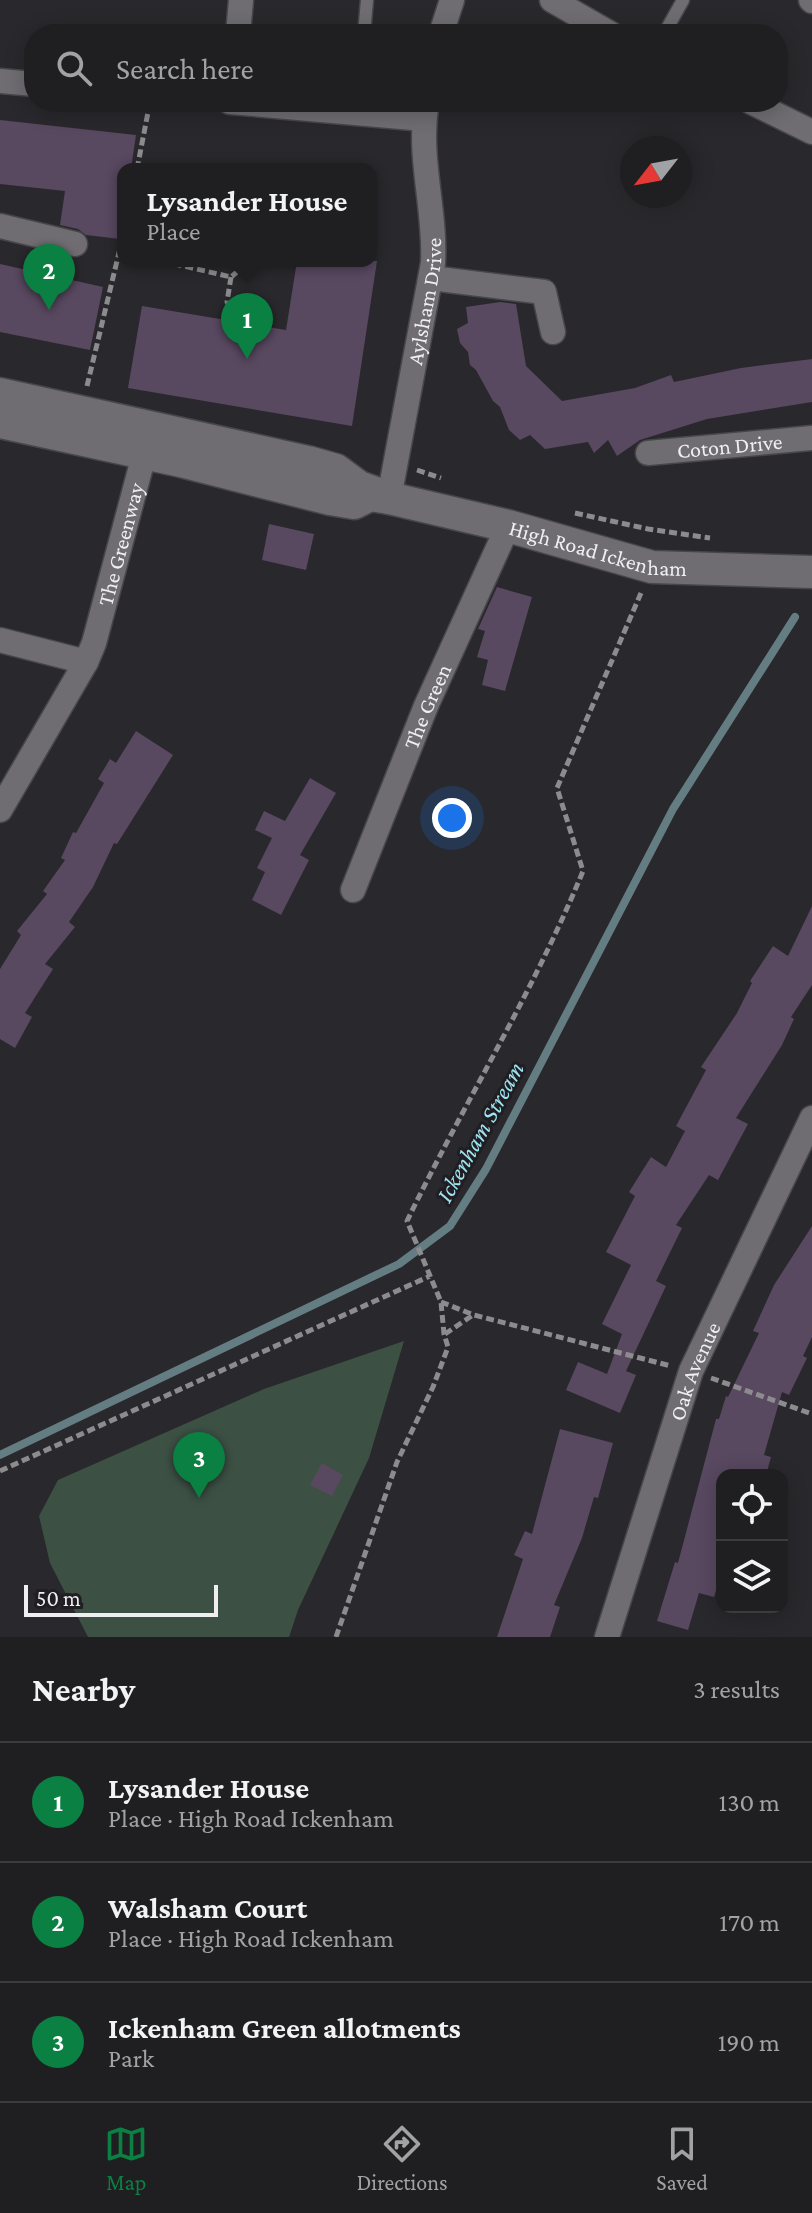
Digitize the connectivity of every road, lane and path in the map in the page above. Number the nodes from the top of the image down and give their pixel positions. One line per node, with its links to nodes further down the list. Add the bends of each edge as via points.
1 (241, 0): 6 (street)
2 (367, 0): 7 (lane)
3 (452, 0): 8 (street)
4 (552, 0): 9 (street)
5 (683, 0): 10 (lane)
6 (239, 24)
7 (365, 24)
8 (444, 24)
9 (594, 24)
10 (670, 24)
11 (0, 81): 12 (street)
12 (24, 83)
13 (148, 112): 17 (path)
14 (425, 112): 24 (street, Aylsham Drive, via 423,155 434,247)
15 (771, 112): 16 (street)
16 (812, 132)
17 (138, 163)
18 (0, 226): 19 (street)
19 (75, 244)
20 (117, 261): 27 (path)
21 (188, 267): 23 (path)
22 (243, 267): 23 (path)
23 (231, 277): 25 (path, via 227,302)
24 (431, 278): 26 (street, via 544,292); 35 (street, Aylsham Drive)
25 (238, 322)
26 (553, 332)
27 (87, 388)
28 (0, 394): 31 (main road, High Road Ickenham)
29 (0, 422): 31 (main road, High Road Ickenham)
30 (812, 438): 32 (street, Coton Drive)
31 (148, 440): 35 (main road, High Road Ickenham, via 330,499 354,503 370,495); 42 (street, The Greenway)
32 (648, 453)
33 (420, 472): 34 (path)
34 (446, 480)
35 (389, 498): 37 (main road, High Road Ickenham)
36 (574, 512): 38 (path)
37 (508, 526): 39 (main road, High Road Ickenham); 44 (street, The Green, via 426,706)
38 (722, 540)
39 (652, 567): 40 (main road, High Road Ickenham); 46 (path, via 557,788 583,871 517,1016 407,1221)
40 (812, 572)
41 (0, 640): 42 (street)
42 (86, 662): 43 (street, The Greenway)
43 (0, 810)
44 (353, 890)
45 (812, 1118): 50 (street, Oak Avenue)
46 (430, 1276): 47 (path); 52 (path)
47 (441, 1302): 48 (path); 49 (path)
48 (474, 1315): 49 (path); 50 (path)
49 (444, 1334): 53 (path, via 448,1347 397,1462)
50 (691, 1371): 51 (path); 54 (street, Oak Avenue)
51 (812, 1414)
52 (0, 1471)
53 (336, 1637)
54 (607, 1637)

